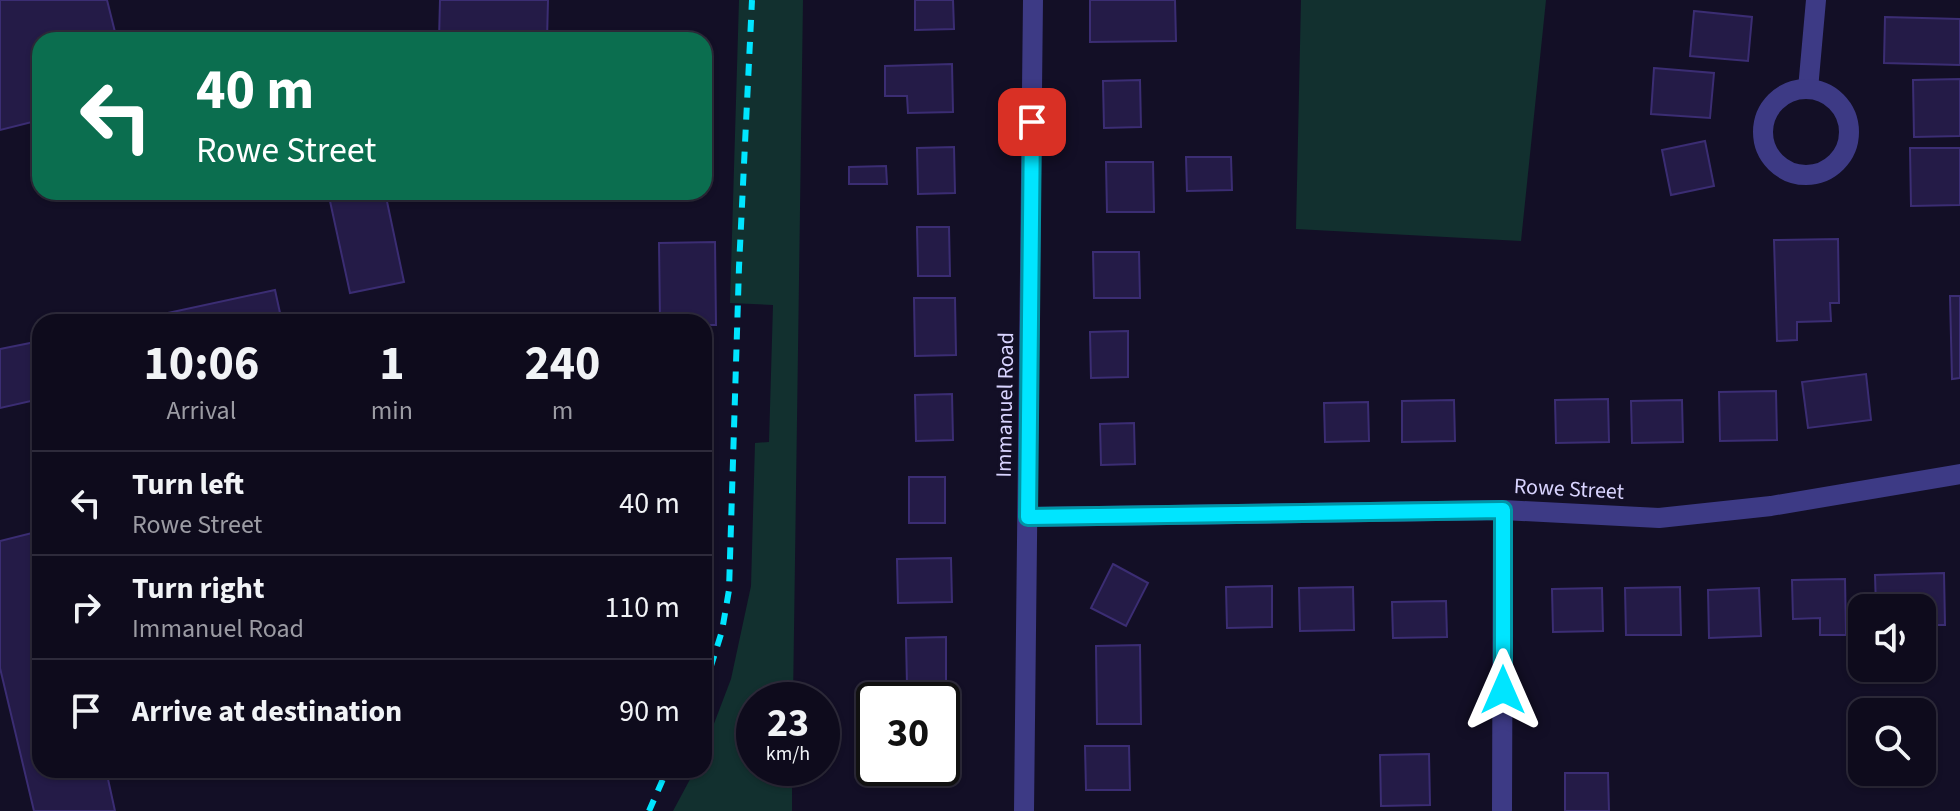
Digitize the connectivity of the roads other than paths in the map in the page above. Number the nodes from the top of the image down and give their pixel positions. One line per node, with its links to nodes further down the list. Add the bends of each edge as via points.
1 (1033, 0): 6 (street, Immanuel Road)
2 (1816, 0): 3 (street)
3 (1808, 89): 3 (street, via 1783,96 1766,116 1763,129 1777,165 1805,175 1832,166 1848,141 1844,112 1835,101)
4 (1960, 474): 5 (street, Rowe Street, via 1771,506 1659,518)
5 (1503, 510): 6 (street, Rowe Street); 8 (street)
6 (1028, 517): 7 (street, Immanuel Road)
7 (1024, 811)
8 (1502, 811)

